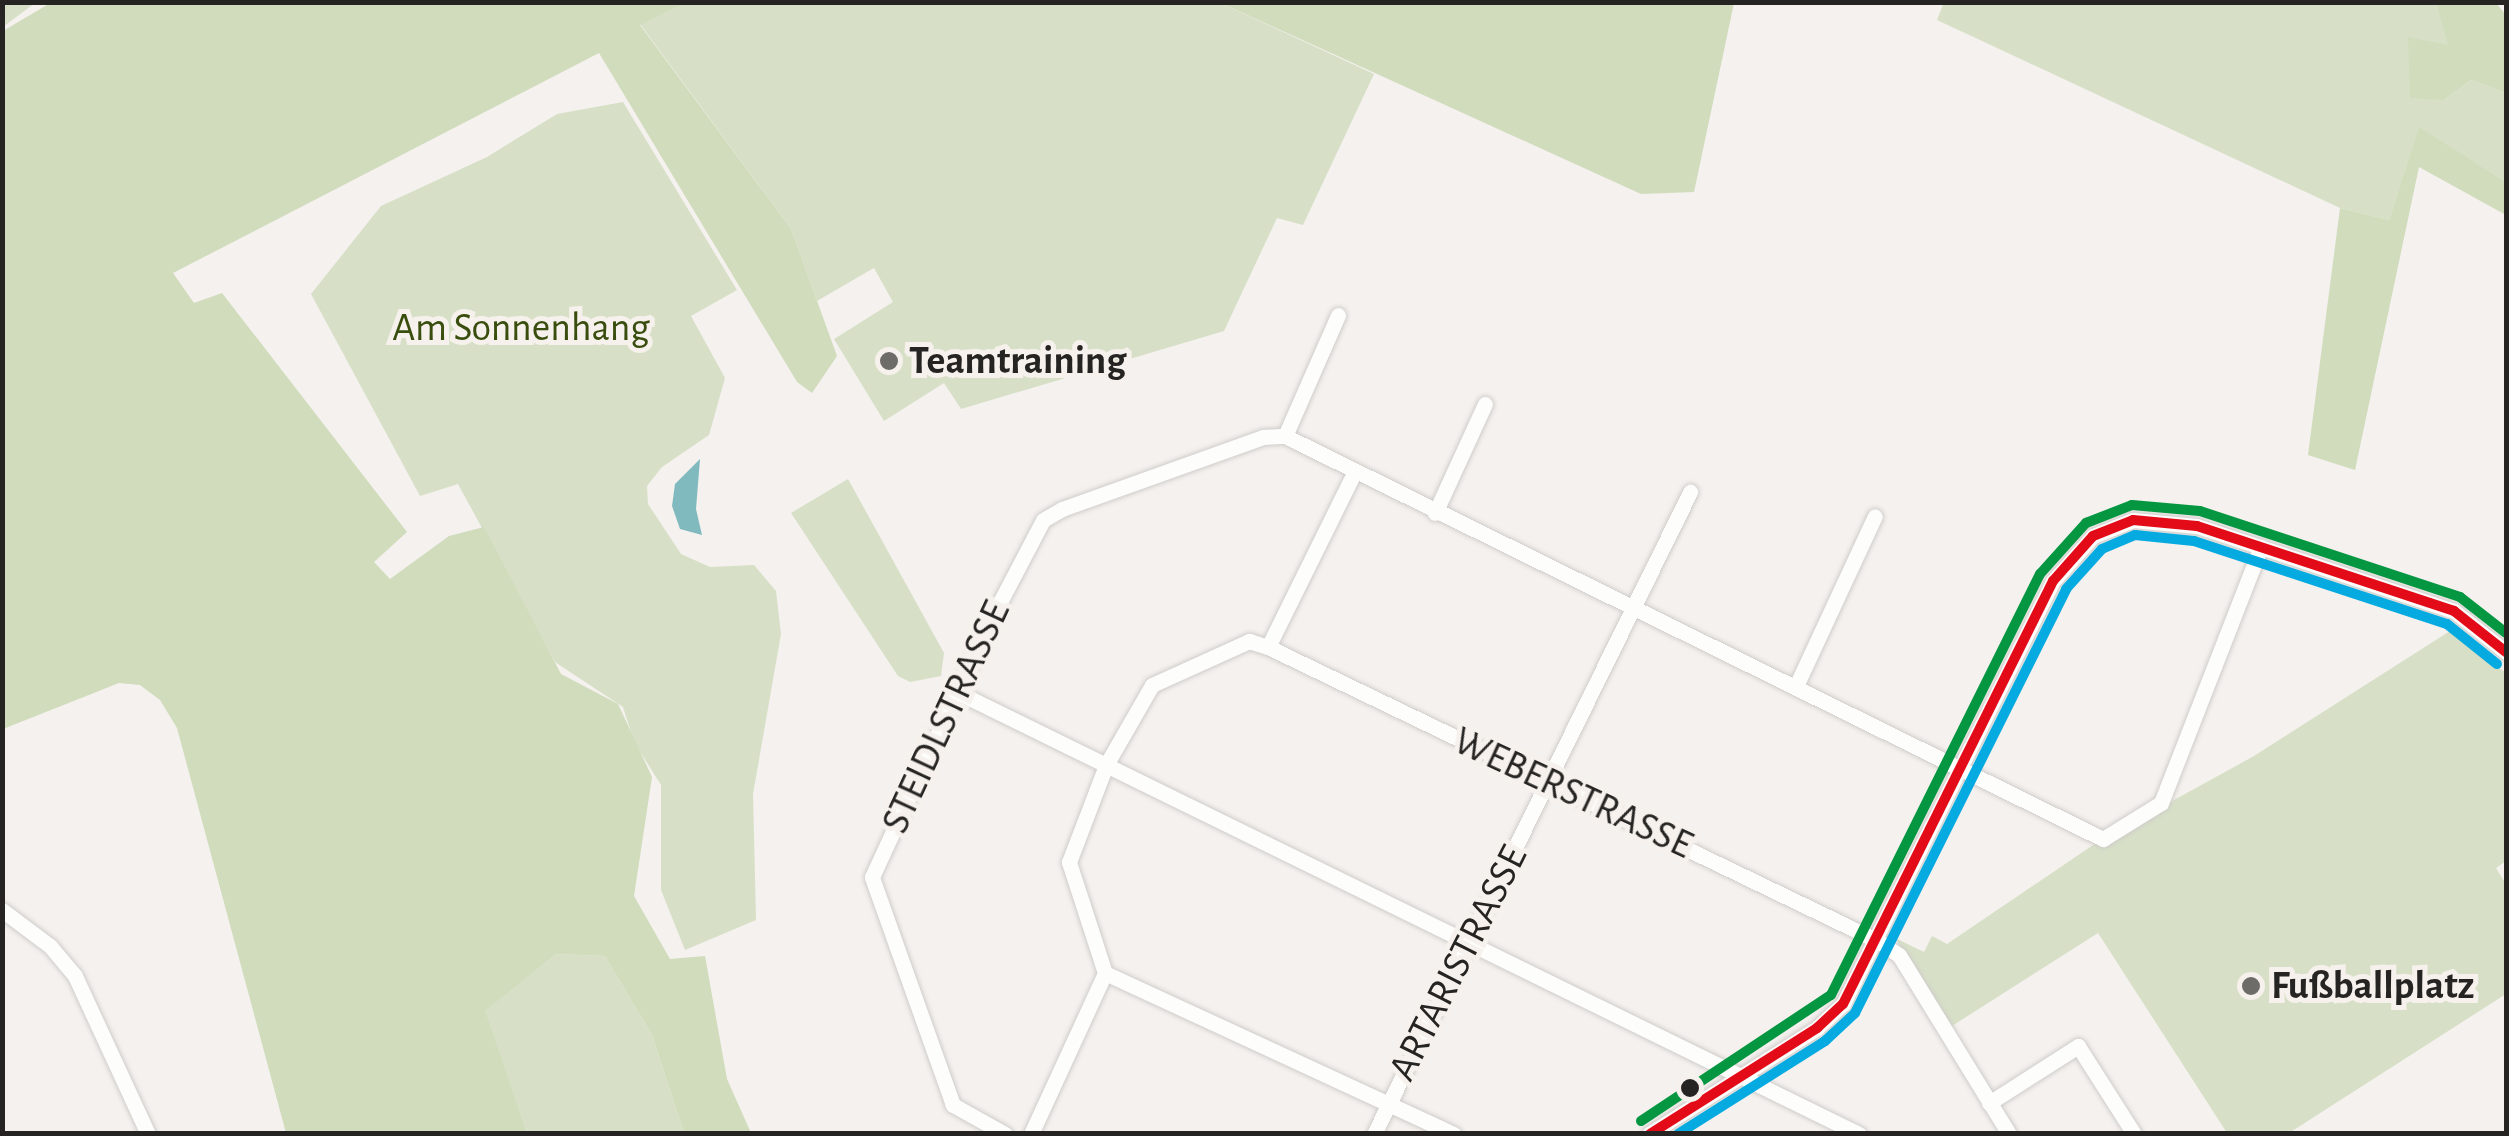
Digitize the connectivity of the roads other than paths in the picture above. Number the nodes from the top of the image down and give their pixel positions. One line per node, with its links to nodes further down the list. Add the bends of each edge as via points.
1 (1338, 315): 3 (street)
2 (1485, 404): 6 (street)
3 (1285, 436): 4 (street); 13 (street, STEIDLSTRASSE, via 1263,437 1042,520)
4 (1353, 475): 6 (street); 10 (street)
5 (1690, 492): 9 (street)
6 (1435, 514): 9 (street)
7 (1874, 516): 12 (street)
8 (2260, 547): 11 (street, via 2454,611); 15 (street, via 2154,518 2093,536 2053,581); 15 (street, via 2161,804 2102,839)
9 (1635, 612): 12 (street); 16 (street, ARTARISTRASSE)
10 (1268, 647): 14 (street, via 1249,640 1152,685); 16 (street, WEBERSTRASSE)
11 (2506, 652)
12 (1796, 686): 15 (street)
13 (955, 692): 14 (street); 25 (street, STEIDLSTRASSE, via 872,877 953,1105)
14 (1106, 765): 19 (street); 20 (street, via 1068,862)
15 (1960, 770): 18 (street)
16 (1550, 780): 18 (street, WEBERSTRASSE); 19 (street, ARTARISTRASSE)
17 (2, 910): 24 (street, via 50,946 75,976)
18 (1878, 940): 21 (street, via 1831,1018); 23 (street, via 1898,955)
19 (1469, 942): 21 (street); 22 (street, ARTARISTRASSE)
20 (1105, 973): 22 (street); 26 (street)
21 (1741, 1076): 29 (street); 30 (street)
22 (1389, 1099): 27 (street); 28 (street)
23 (1989, 1103): 31 (street); 32 (street, via 2078,1046)
24 (148, 1134)
25 (1005, 1134)
26 (1031, 1134)
27 (1374, 1134)
28 (1454, 1134)
29 (1649, 1134)
30 (1860, 1134)
31 (2009, 1134)
32 (2134, 1134)

